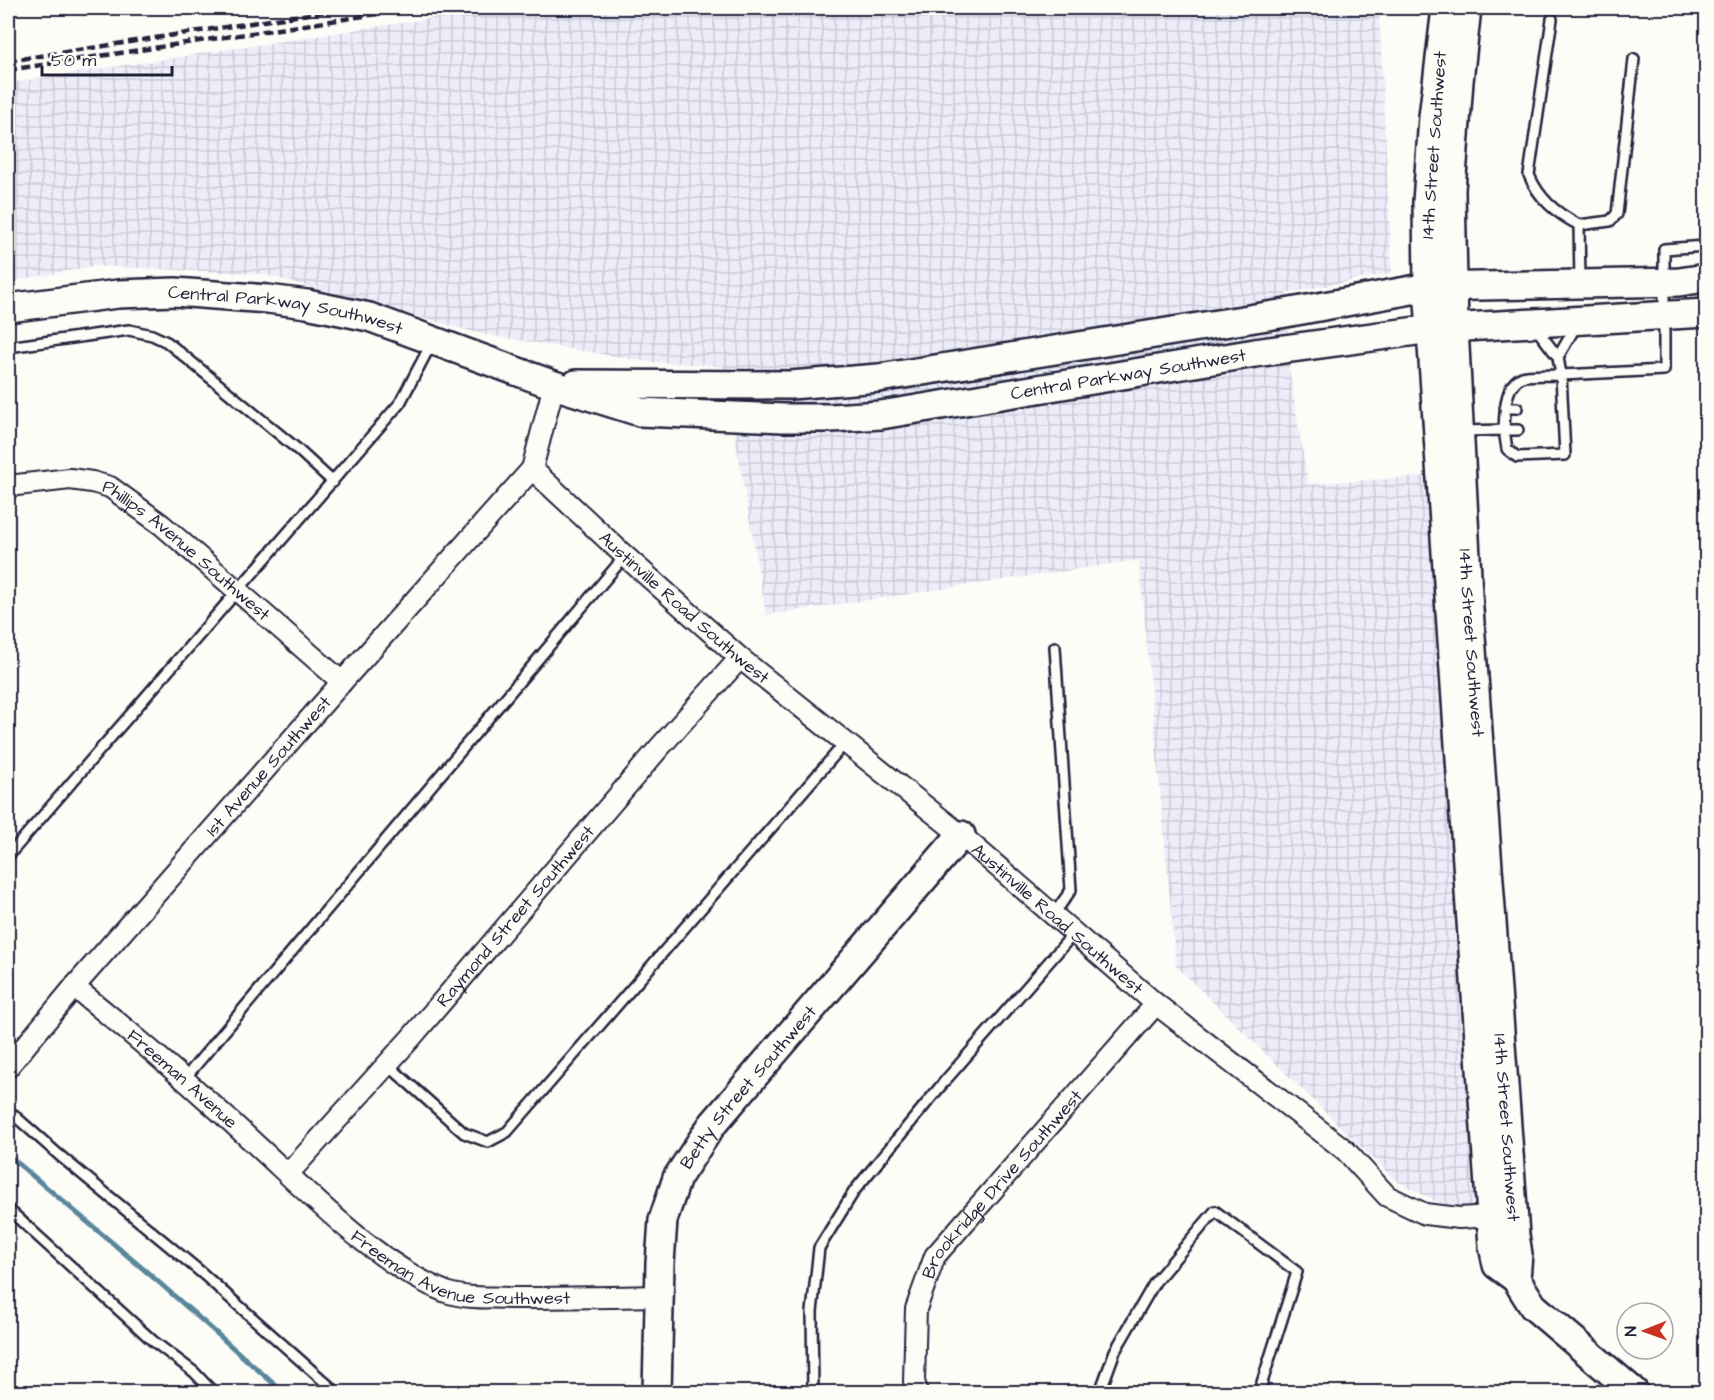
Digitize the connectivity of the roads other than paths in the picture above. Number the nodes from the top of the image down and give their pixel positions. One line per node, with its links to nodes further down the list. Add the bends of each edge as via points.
1 (1446, 8): 10 (street, 14th Street Southwest, via 1427,202)
2 (1467, 8): 10 (street, 14th Street Southwest)
3 (1552, 19): 5 (lane, via 1529,175 1548,204)
4 (1634, 59): 5 (lane, via 1617,214 1610,221)
5 (1579, 225): 9 (lane)
6 (1707, 246): 8 (lane, via 1664,249)
7 (1707, 278): 8 (street, Central Parkway Southwest)
8 (1664, 282): 9 (street, Central Parkway Southwest); 13 (lane)
9 (1580, 284): 10 (street, Central Parkway Southwest)
10 (1441, 286): 16 (street, 14th Street Southwest); 21 (street, Central Parkway Southwest, via 879,378 790,385)
11 (8, 308): 17 (street, Central Parkway Southwest, via 118,294 175,292 268,299 369,317)
12 (1707, 313): 13 (street, Central Parkway Southwest)
13 (1664, 316): 14 (street, Central Parkway Southwest); 20 (lane, via 1664,370)
14 (1579, 321): 15 (street, Central Parkway Southwest); 19 (lane)
15 (1532, 323): 16 (street, Central Parkway Southwest); 19 (lane)
16 (1443, 328): 21 (street, Central Parkway Southwest, via 1256,353 881,415 783,418 640,412); 26 (street, 14th Street Southwest)
17 (433, 340): 21 (street, Central Parkway Southwest); 28 (lane, via 400,403)
18 (8, 347): 28 (lane, via 129,330 152,335 167,342)
19 (1558, 357): 20 (lane)
20 (1561, 375): 22 (lane, via 1523,377 1512,389); 24 (lane, via 1565,455 1517,457 1507,449)
21 (554, 385): 27 (street)
22 (1505, 408): 23 (lane); 24 (lane)
23 (1517, 408)
24 (1504, 430): 25 (lane); 26 (lane)
25 (1518, 430)
26 (1449, 431): 48 (street, 14th Street Southwest, via 1466,832); 49 (street, 14th Street Southwest, via 1469,606 1518,1254)
27 (532, 470): 30 (street, Austinville Road Southwest); 34 (street, 1st Avenue Southwest)
28 (333, 482): 31 (lane)
29 (8, 486): 31 (street, Phillips Avenue Southwest, via 70,479 110,488 162,525)
30 (625, 556): 33 (street, Austinville Road Southwest); 44 (lane)
31 (238, 590): 34 (street, Phillips Avenue Southwest); 37 (lane)
32 (1055, 647): 38 (lane, via 1071,890)
33 (740, 658): 35 (street, Austinville Road Southwest); 42 (street, Raymond Street Southwest)
34 (342, 682): 40 (street, 1st Avenue Southwest)
35 (845, 743): 36 (street, Austinville Road Southwest); 42 (lane, via 507,1132 488,1142 464,1133)
36 (961, 835): 38 (street, Austinville Road Southwest); 50 (street, Betty Street Southwest, via 712,1125 677,1178 663,1220)
37 (8, 856)
38 (1054, 914): 39 (street, Austinville Road Southwest)
39 (1074, 932): 41 (street, Austinville Road Southwest); 54 (lane, via 855,1190 819,1248 812,1312)
40 (74, 987): 43 (street, 1st Avenue Southwest); 44 (street, Freeman Avenue)
41 (1156, 1004): 48 (street, Austinville Road Southwest, via 1345,1150 1387,1196 1425,1214); 55 (street, Brookridge Drive Southwest, via 935,1256 916,1309)
42 (387, 1064): 46 (street, Raymond Street Southwest)
43 (8, 1067)
44 (184, 1078): 46 (street, Freeman Avenue)
45 (8, 1110): 52 (lane)
46 (288, 1174): 50 (street, Freeman Avenue Southwest, via 391,1263 447,1292 468,1297 561,1299)
47 (8, 1209): 51 (lane)
48 (1490, 1216): 49 (street, via 1497,1265)
49 (1516, 1279): 58 (street, via 1545,1318)
50 (660, 1296): 53 (street, Betty Street Southwest)
51 (213, 1392)
52 (336, 1392)
53 (657, 1392)
54 (813, 1392)
55 (917, 1392)
56 (1100, 1392): 57 (lane, via 1115,1351 1155,1282 1215,1211 1297,1272)
57 (1259, 1392)
58 (1634, 1392)

